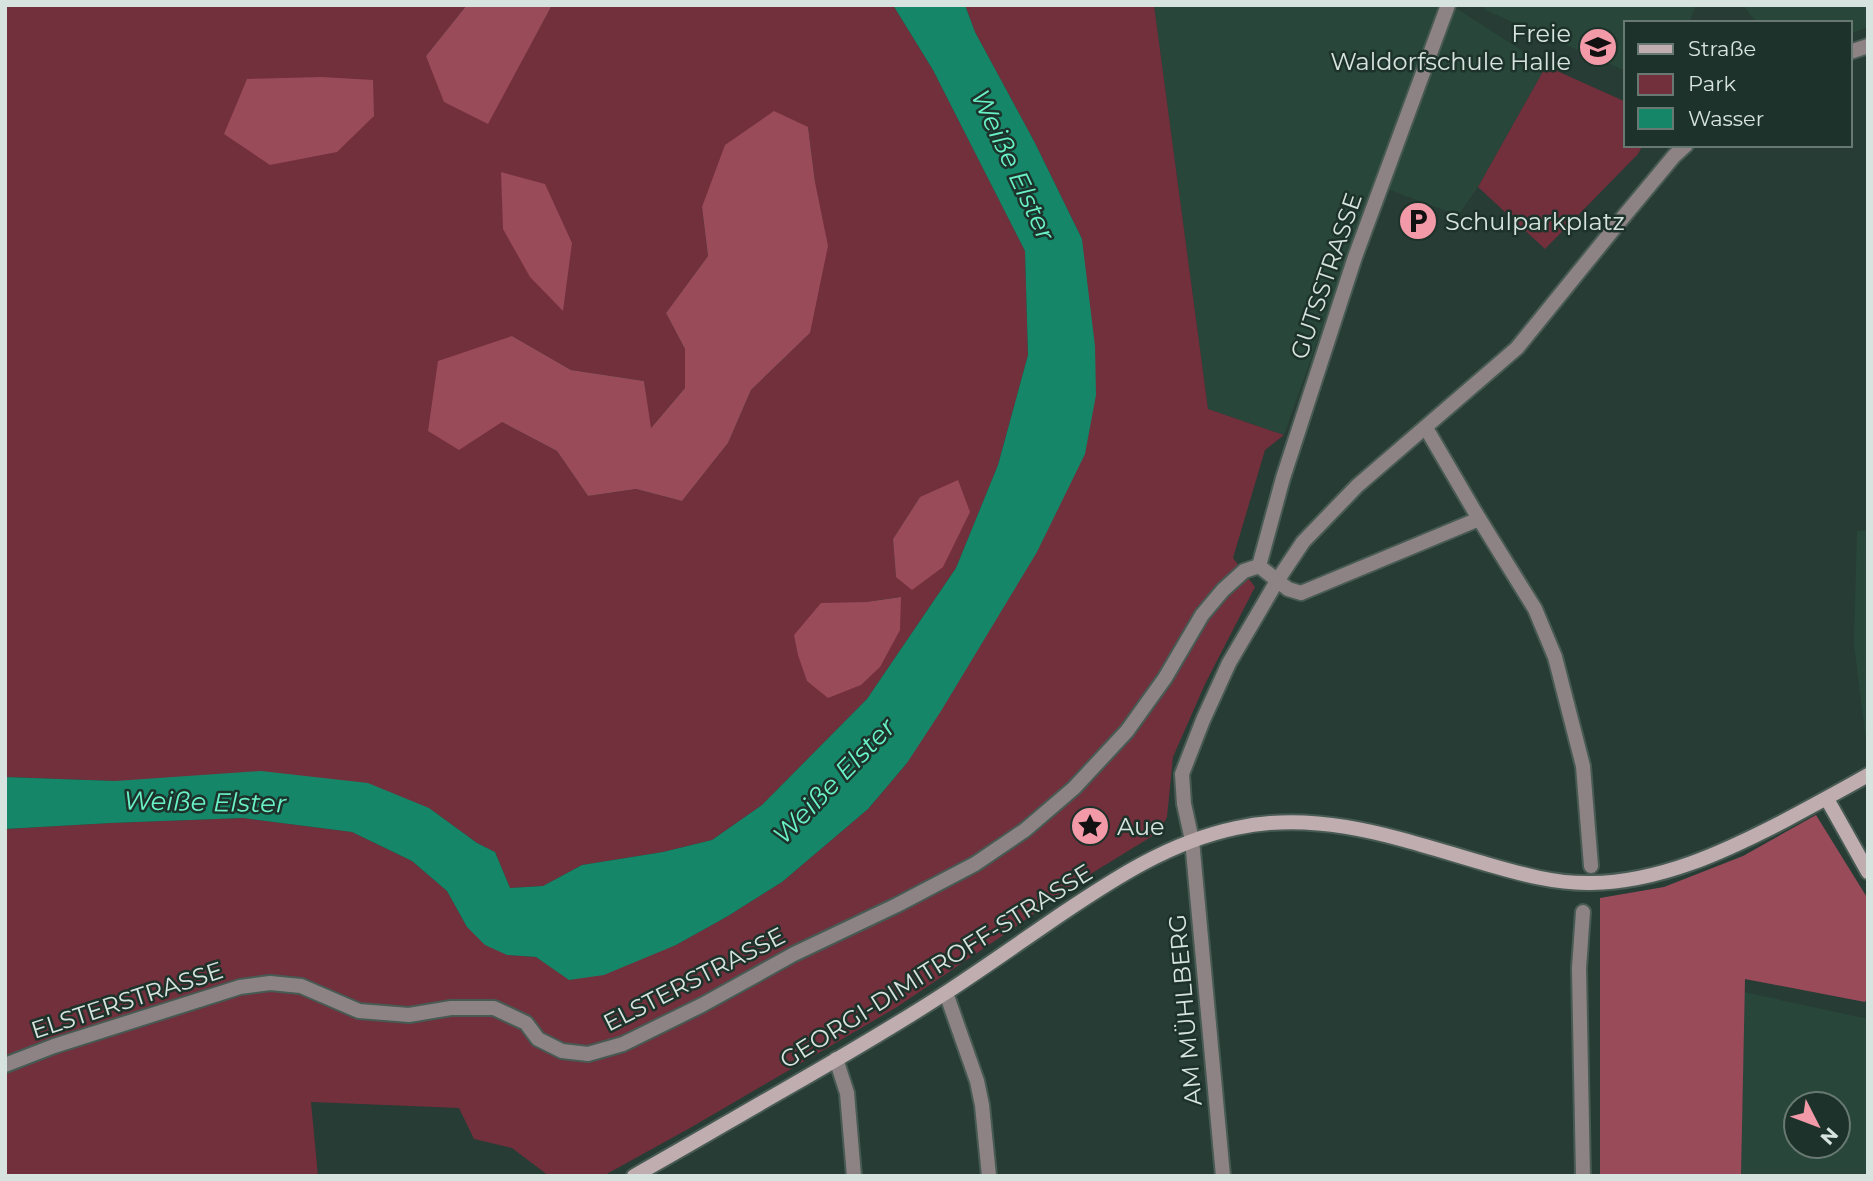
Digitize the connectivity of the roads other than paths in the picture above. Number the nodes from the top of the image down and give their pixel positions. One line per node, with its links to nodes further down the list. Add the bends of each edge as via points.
1 (1448, 5): 5 (street, GUTSSTRASSE, via 1355,257)
2 (1684, 147): 3 (street, via 1517,348)
3 (1426, 428): 4 (street); 6 (street, via 1348,495 1303,542)
4 (1479, 519): 6 (street, via 1310,591 1301,593); 10 (street, via 1535,609 1555,657 1583,766)
5 (1259, 566): 6 (street); 15 (street, ELSTERSTRASSE, via 1244,571 1223,590 1127,731 1074,788 1025,830 964,870 623,1044 588,1054 562,1051 538,1039 526,1023 494,1008 451,1007 409,1015 359,1011 301,986 270,983 240,987)
6 (1277, 581): 9 (street, via 1229,663 1182,774)
7 (1868, 775): 8 (street, GEORGI-DIMITROFF-STRASSE)
8 (1827, 799): 9 (street, GEORGI-DIMITROFF-STRASSE, via 1684,866 1621,881 1588,883 1521,873 1329,823 1237,827); 11 (street)
9 (1192, 840): 13 (street, GEORGI-DIMITROFF-STRASSE, via 1146,860 1099,889); 19 (street, AM MÜHLBERG)
10 (1591, 866)
11 (1868, 872)
12 (1583, 912): 20 (street, via 1579,968)
13 (946, 993): 14 (street, GEORGI-DIMITROFF-STRASSE); 18 (street, via 977,1081)
14 (836, 1059): 16 (street, GEORGI-DIMITROFF-STRASSE); 17 (street, via 847,1093)
15 (5, 1065)
16 (634, 1176)
17 (854, 1176)
18 (989, 1176)
19 (1223, 1176)
20 (1583, 1176)

